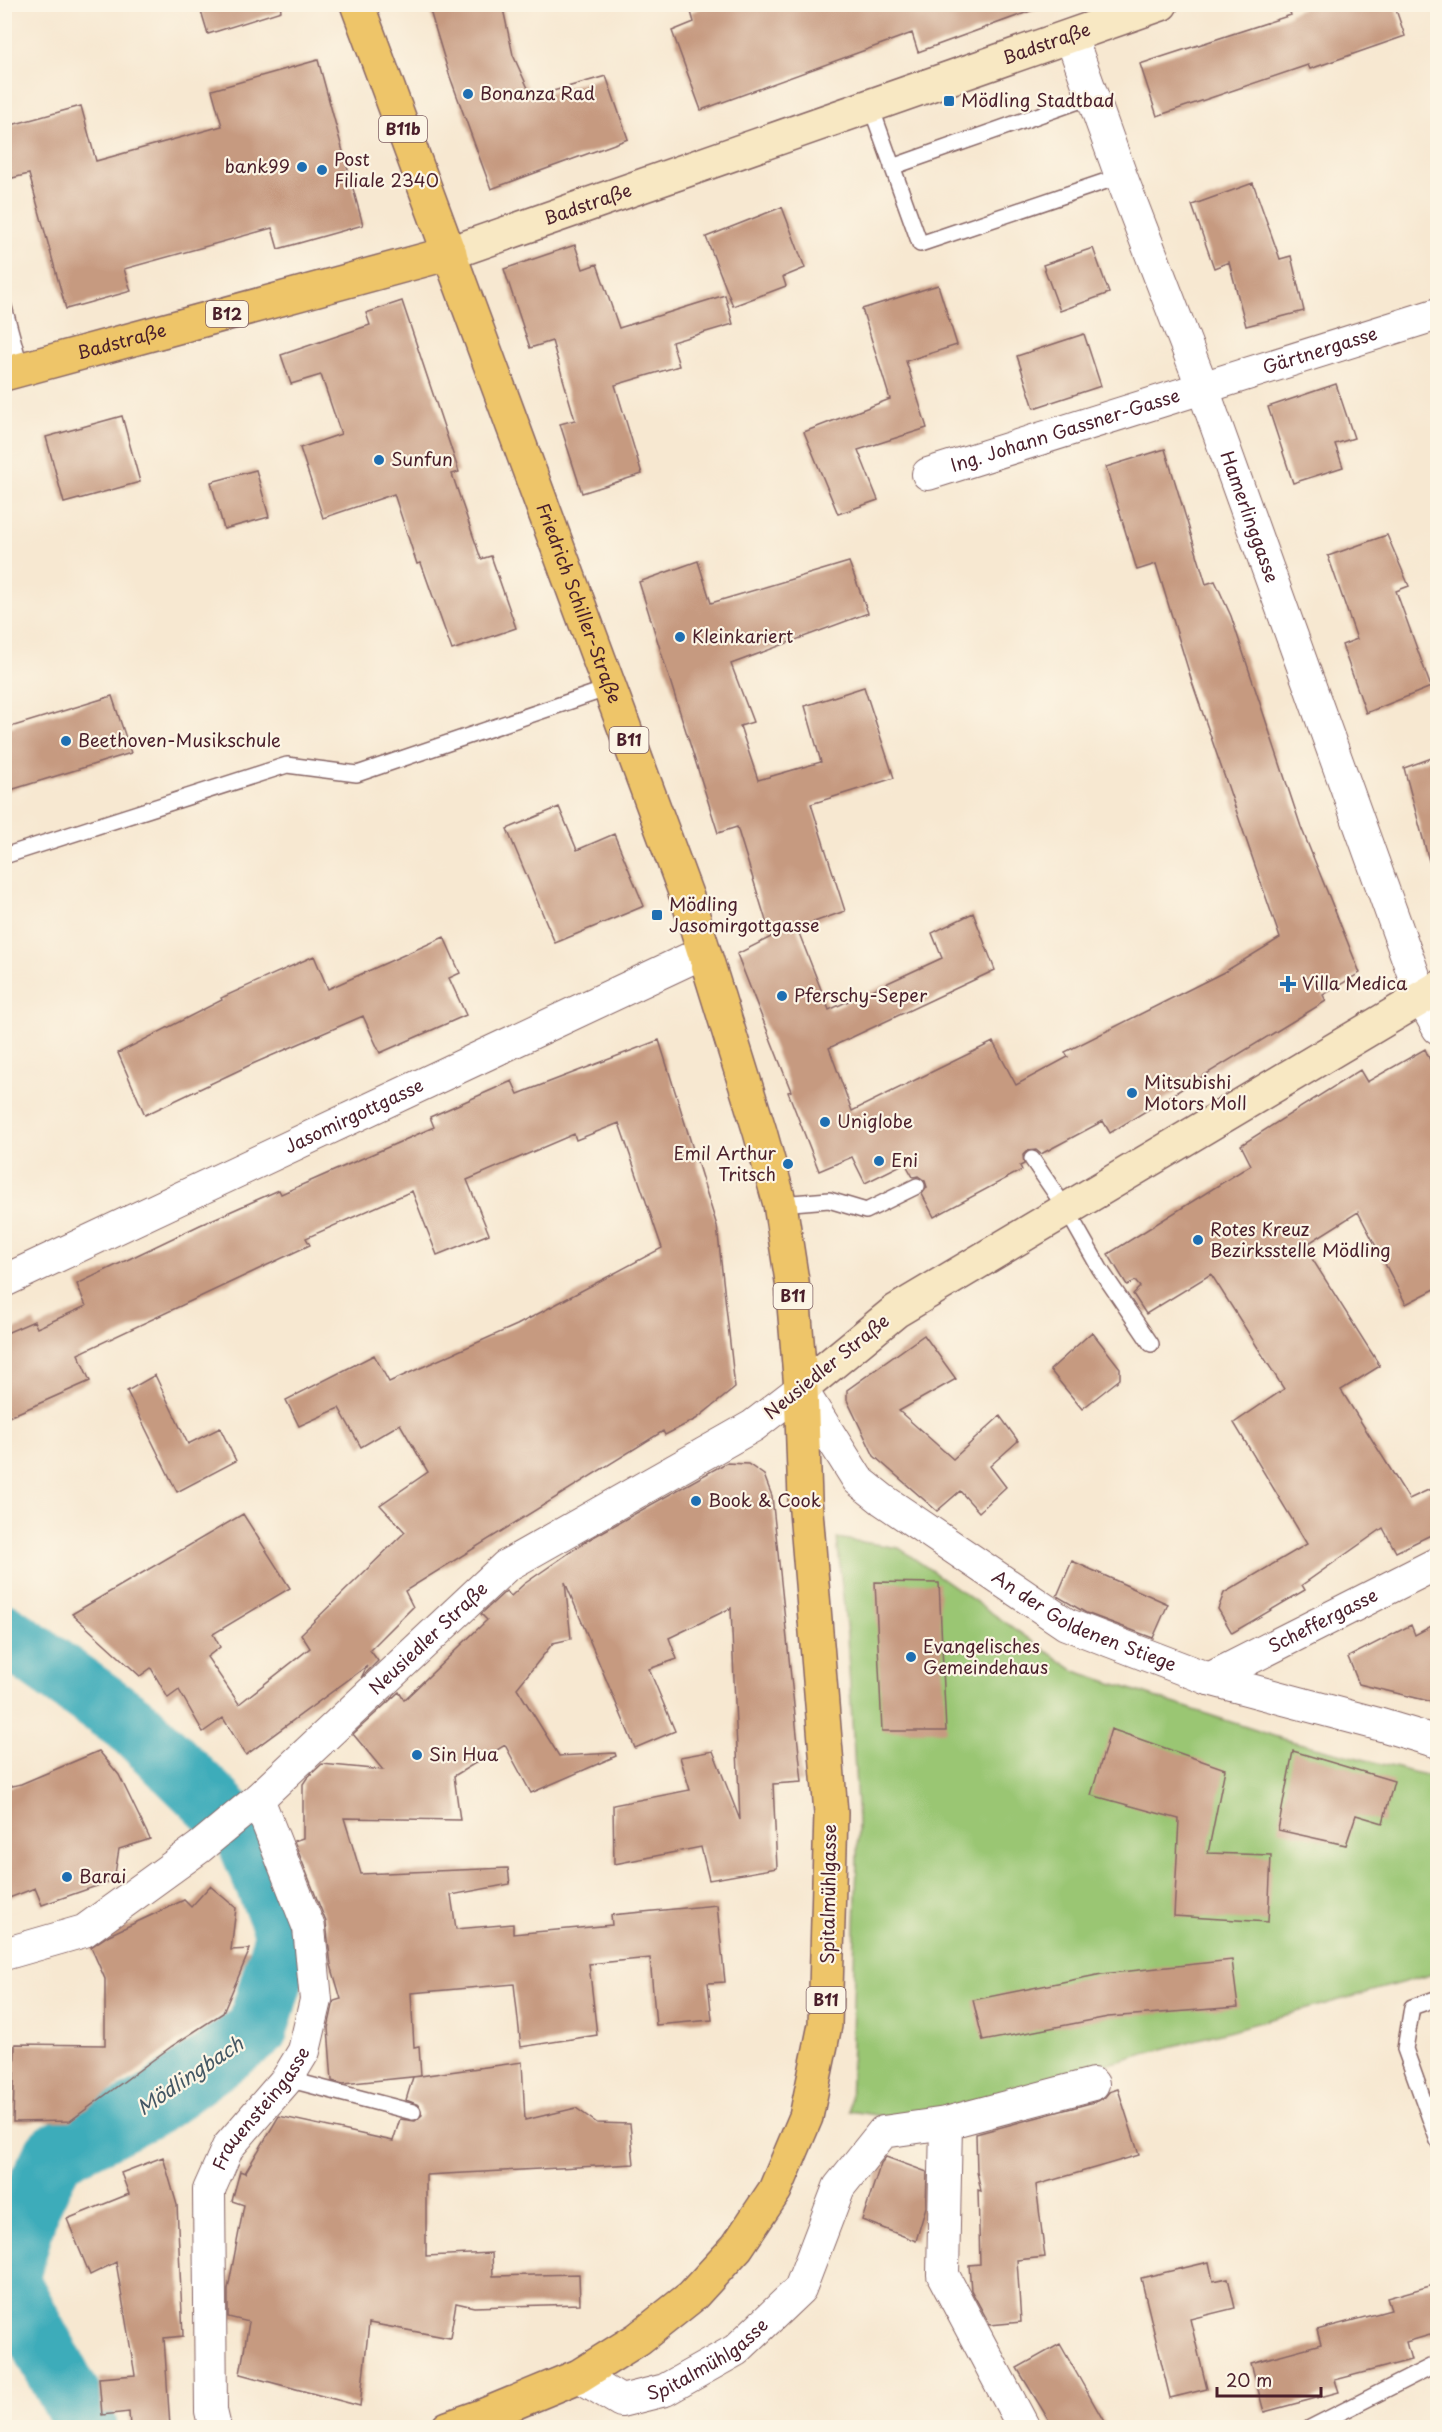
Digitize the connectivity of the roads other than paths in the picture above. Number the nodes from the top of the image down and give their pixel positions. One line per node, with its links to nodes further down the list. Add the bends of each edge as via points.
1 (357, 4): 8 (main road, Friedrich Schiller-Straße / B11b)
2 (1161, 4): 3 (street, Badstraße)
3 (1071, 37): 4 (street, Hamerlinggasse); 5 (street, Badstraße)
4 (1093, 96): 6 (lane); 7 (street, Hamerlinggasse)
5 (871, 107): 6 (lane); 8 (street, Badstraße)
6 (892, 167): 7 (lane, via 920,244)
7 (1120, 176): 12 (street, Hamerlinggasse)
8 (450, 253): 11 (main road, Badstraße / B12); 14 (main road, Friedrich Schiller-Straße / B11)
9 (4, 307): 11 (lane)
10 (1437, 314): 12 (street, Gärtnergasse)
11 (13, 372)
12 (1202, 386): 13 (street, Ing. Johann Gassner-Gasse); 17 (street, Hamerlinggasse)
13 (928, 474)
14 (609, 688): 15 (lane, via 357,774 287,765); 16 (main road, Friedrich Schiller-Straße / B11)
15 (4, 856)
16 (704, 952): 21 (main road, Friedrich Schiller-Straße / B11); 23 (street, Jasomirgottgasse)
17 (1430, 993): 18 (street, Hamerlinggasse); 22 (street, Neusiedler Straße)
18 (1437, 1028)
19 (1032, 1159): 22 (lane)
20 (917, 1186): 21 (lane, via 866,1210 830,1200)
21 (780, 1204): 25 (main road, Friedrich Schiller-Straße / B11, via 792,1281)
22 (1066, 1209): 24 (lane, via 1100,1269); 25 (street, Neusiedler Straße, via 896,1311)
23 (4, 1281)
24 (1151, 1344)
25 (801, 1389): 27 (street, An der Goldenen Stiege, via 858,1480 883,1500 1066,1624); 29 (street, Neusiedler Straße, via 753,1426 506,1566); 38 (main road, Spitalmühlgasse / B11, via 805,1499 831,1813 825,2025 806,2117 775,2190 737,2247 692,2296 638,2339)
26 (1437, 1563): 27 (street, Scheffergasse)
27 (1209, 1679): 28 (street, An der Goldenen Stiege)
28 (1437, 1742)
29 (252, 1803): 30 (street, Neusiedler Straße, via 200,1847 84,1931); 32 (street, Frauensteingasse, via 309,1928 316,2000 304,2051)
30 (4, 1953)
31 (1437, 1998): 36 (lane, via 1412,2007 1405,2049)
32 (287, 2079): 34 (lane); 39 (street, Frauensteingasse, via 228,2146 209,2190 211,2411)
33 (1093, 2084): 35 (street, Spitalmühlgasse)
34 (413, 2112)
35 (946, 2123): 38 (street, Spitalmühlgasse, via 884,2132 839,2187 800,2289 736,2350 665,2390 621,2401); 41 (street, via 943,2275)
36 (1437, 2141)
37 (1437, 2362): 42 (lane)
38 (579, 2376): 40 (main road, Spitalmühlgasse / B11)
39 (215, 2427)
40 (448, 2427)
41 (1024, 2427)
42 (1311, 2427)

